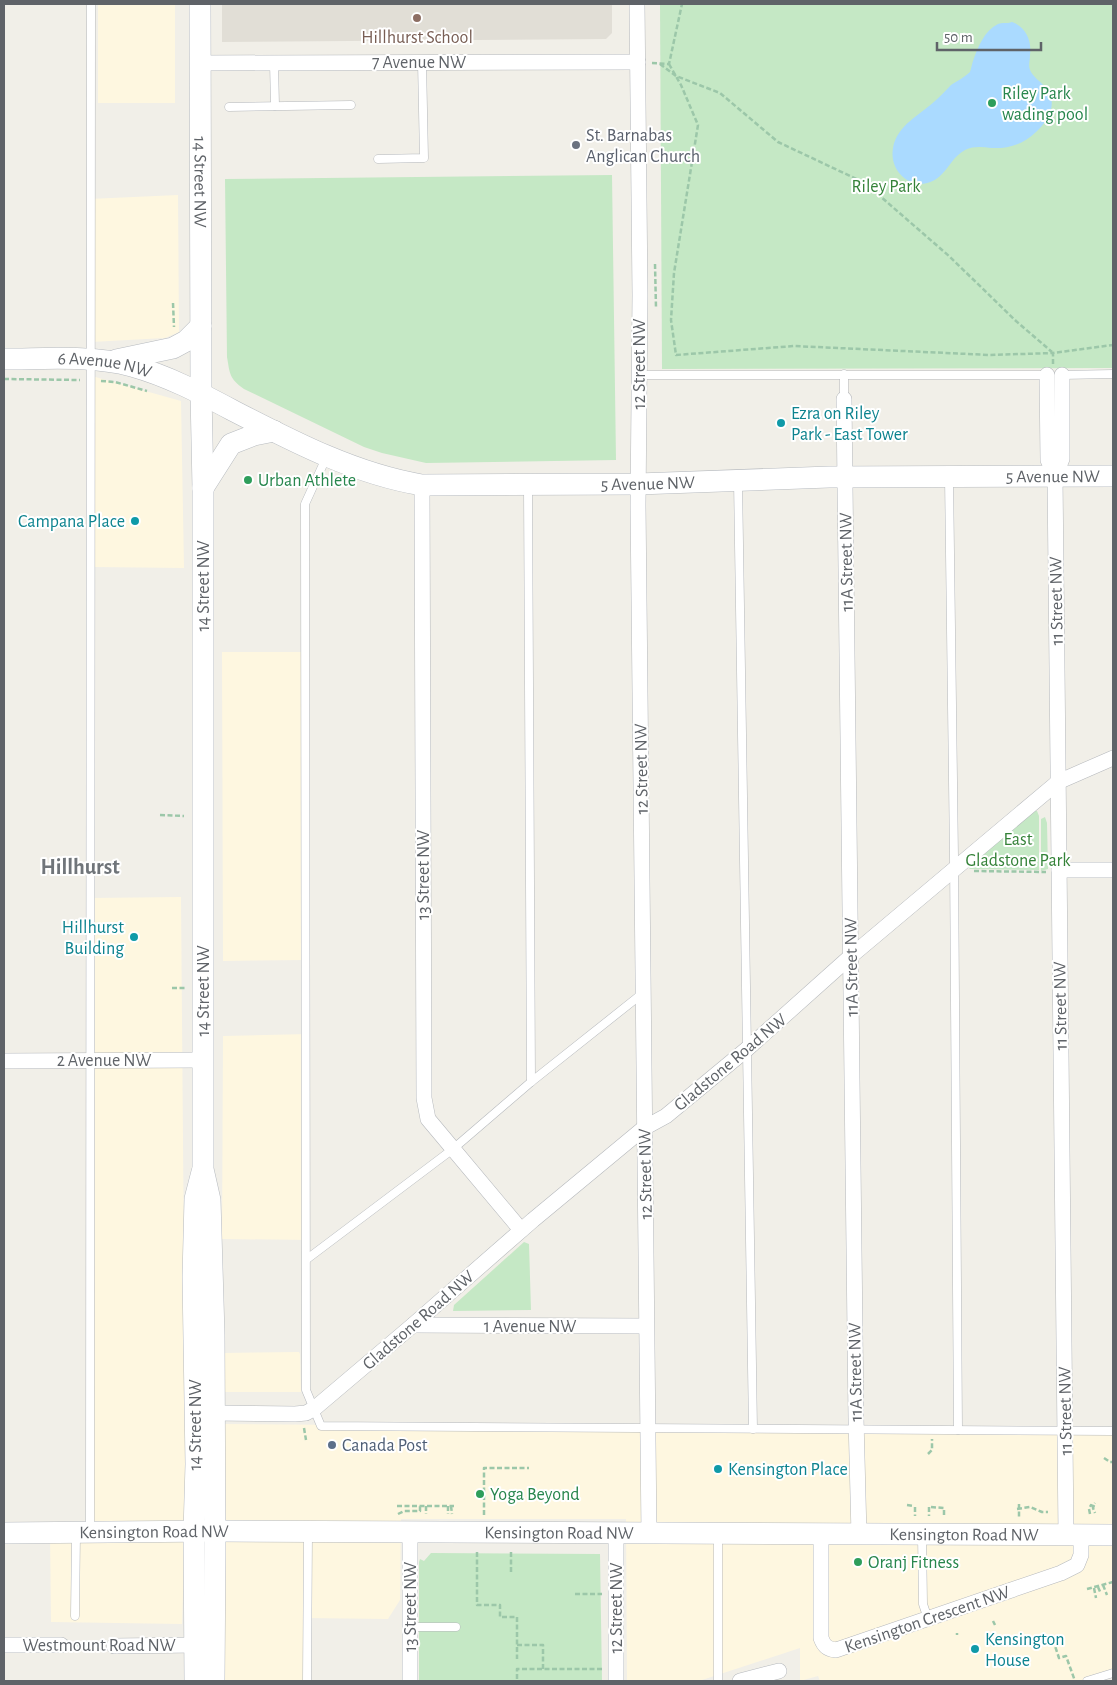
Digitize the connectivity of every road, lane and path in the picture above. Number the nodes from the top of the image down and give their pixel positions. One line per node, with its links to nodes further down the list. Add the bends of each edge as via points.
1 (91, 4): 22 (lane)
2 (200, 4): 7 (main road, 14 Street NW)
3 (637, 4): 6 (street, 12 Street NW)
4 (682, 4): 10 (path)
5 (422, 62): 6 (street, 7 Avenue NW); 8 (street, 7 Avenue NW); 15 (lane, via 424,158)
6 (638, 62): 9 (path); 23 (street, 12 Street NW)
7 (200, 63): 8 (street, 7 Avenue NW); 17 (main road, 14 Street NW)
8 (274, 63): 12 (lane)
9 (660, 64): 10 (path); 11 (path)
10 (669, 64): 11 (path)
11 (675, 75): 20 (path, via 720,93 778,142 865,183); 20 (path, via 698,125 674,273 671,320 676,356 794,346 990,355)
12 (275, 106): 13 (lane); 14 (lane)
13 (351, 106)
14 (229, 107)
15 (378, 159)
16 (173, 303): 18 (path)
17 (201, 326): 22 (main road, via 186,341 173,348); 27 (main road, 14 Street NW)
18 (174, 330)
19 (1113, 345): 20 (path)
20 (1053, 353): 26 (path)
21 (4, 359): 22 (main road, 6 Avenue NW)
22 (101, 360): 27 (main road, 6 Avenue NW, via 153,373); 52 (lane)
23 (639, 374): 24 (lane); 37 (street, 12 Street NW)
24 (844, 374): 26 (lane); 28 (lane)
25 (1113, 374): 26 (lane)
26 (1054, 375): 31 (street, 11 Street NW, via 1048,460)
27 (200, 393): 29 (main road, 5 Avenue NW); 39 (main road, 14 Street NW)
28 (844, 399): 33 (street, 11A Street NW)
29 (274, 432): 30 (main road, 5 Avenue NW); 39 (main road, via 231,444)
30 (327, 455): 38 (main road, 5 Avenue NW, via 394,480); 60 (lane, via 305,504)
31 (1055, 476): 32 (main road, 5 Avenue NW); 34 (main road, 5 Avenue NW); 41 (street, 11 Street NW)
32 (1113, 476)
33 (845, 477): 34 (main road, 5 Avenue NW); 35 (main road, 5 Avenue NW); 47 (street, 11A Street NW)
34 (949, 477): 44 (lane)
35 (738, 479): 37 (main road, 5 Avenue NW); 51 (lane)
36 (528, 484): 37 (main road, 5 Avenue NW); 38 (main road, 5 Avenue NW); 55 (lane)
37 (638, 484): 50 (street, 12 Street NW)
38 (422, 485): 57 (street, 13 Street NW, via 424,1098 428,1119)
39 (203, 488): 53 (main road, 14 Street NW)
40 (1113, 758): 41 (street, Gladstone Road NW)
41 (1058, 782): 44 (street, Gladstone Road NW); 46 (street, 11 Street NW)
42 (160, 815): 43 (path)
43 (184, 816)
44 (959, 869): 46 (path); 47 (street, Gladstone Road NW); 69 (lane)
45 (1113, 870): 46 (street)
46 (1053, 871): 70 (street, 11 Street NW)
47 (851, 956): 51 (street, Gladstone Road NW); 68 (street, 11A Street NW)
48 (172, 988): 49 (path)
49 (185, 988)
50 (643, 993): 55 (lane); 56 (street, 12 Street NW)
51 (747, 1049): 56 (street, Gladstone Road NW, via 666,1116); 67 (lane)
52 (91, 1060): 53 (street, 2 Avenue NW); 54 (street, 2 Avenue NW); 95 (lane)
53 (203, 1060): 58 (main road, 14 Street NW)
54 (4, 1061)
55 (531, 1082): 57 (lane)
56 (644, 1128): 59 (street, Gladstone Road NW); 62 (street, 12 Street NW)
57 (453, 1149): 59 (street, 13 Street NW); 60 (lane)
58 (203, 1169): 64 (main road, 14 Street NW, via 210,1200); 96 (main road, 14 Street NW, via 195,1199 193,1277)
59 (521, 1230): 61 (street, Gladstone Road NW)
60 (306, 1260): 63 (lane, via 306,1390)
61 (413, 1325): 62 (street, 1 Avenue NW); 63 (street, Gladstone Road NW)
62 (646, 1326): 66 (street, 12 Street NW)
63 (315, 1408): 64 (street, Gladstone Road NW, via 295,1414); 66 (lane, via 322,1426)
64 (215, 1413): 94 (main road, 14 Street NW)
65 (304, 1426): 72 (path)
66 (647, 1428): 67 (lane); 101 (street, 12 Street NW)
67 (753, 1429): 68 (lane)
68 (856, 1430): 69 (lane); 104 (street, 11A Street NW)
69 (958, 1430): 70 (lane)
70 (1065, 1431): 71 (lane); 105 (street, 11 Street NW)
71 (1113, 1431)
72 (306, 1440)
73 (932, 1445): 74 (path)
74 (928, 1454)
75 (1104, 1458): 76 (path)
76 (1113, 1462)
77 (529, 1468): 89 (path, via 484,1468)
78 (1019, 1504): 83 (path)
79 (428, 1505): 82 (path); 84 (path, via 451,1506); 88 (path)
80 (907, 1505): 93 (path, via 915,1506)
81 (397, 1506): 82 (path)
82 (420, 1506): 87 (path, via 420,1511)
83 (1018, 1509): 85 (path, via 1028,1506); 92 (path)
84 (450, 1512)
85 (1048, 1512)
86 (1095, 1513): 90 (path, via 1093,1505)
87 (398, 1514)
88 (428, 1514)
89 (484, 1514)
90 (1090, 1514)
91 (944, 1516): 93 (path, via 944,1508 930,1507)
92 (1019, 1517)
93 (922, 1522): 104 (main road, Kensington Road NW); 105 (main road, Kensington Road NW); 121 (lane, via 923,1604)
94 (215, 1531): 96 (main road, Kensington Road NW); 98 (main road, Kensington Road NW); 139 (main road, 14 Street NW)
95 (83, 1532): 96 (main road, Kensington Road NW); 97 (main road, Kensington Road NW); 120 (lane)
96 (194, 1532): 129 (main road, 14 Street NW)
97 (4, 1533)
98 (308, 1533): 99 (main road, Kensington Road NW); 140 (lane)
99 (410, 1533): 100 (main road, Kensington Road NW); 124 (street, 13 Street NW)
100 (616, 1534): 101 (main road, Kensington Road NW); 142 (street, 12 Street NW)
101 (649, 1534): 102 (main road, Kensington Road NW)
102 (718, 1534): 103 (main road, Kensington Road NW); 143 (lane)
103 (821, 1534): 104 (main road, Kensington Road NW); 121 (street, Kensington Crescent NW, via 820,1638 829,1649 844,1649)
104 (859, 1534)
105 (1073, 1535): 106 (main road, Kensington Road NW); 121 (street, Kensington Crescent NW, via 1081,1555 1076,1565)
106 (1113, 1535)
107 (476, 1552): 130 (path, via 476,1605 501,1606 500,1617 517,1617)
108 (511, 1552): 109 (path)
109 (511, 1573)
110 (1113, 1582): 111 (path)
111 (1103, 1585): 112 (path); 118 (path)
112 (1098, 1587): 113 (path); 117 (path)
113 (1094, 1588): 114 (path); 119 (path)
114 (1087, 1589)
115 (575, 1594): 116 (path)
116 (603, 1594)
117 (1101, 1594)
118 (1107, 1595)
119 (1096, 1598)
120 (75, 1616)
121 (928, 1619)
122 (993, 1621): 123 (path)
123 (995, 1625)
124 (410, 1627): 125 (lane); 141 (street, 13 Street NW)
125 (456, 1627)
126 (1053, 1640): 145 (path, via 1059,1658 1066,1656)
127 (4, 1645): 128 (street, Westmount Road NW)
128 (61, 1645): 131 (path, Westmount Road NW)
129 (195, 1645): 131 (street, Westmount Road NW); 138 (main road, 14 Street NW)
130 (517, 1645): 132 (path); 133 (path, via 543,1645)
131 (114, 1646)
132 (517, 1658)
133 (543, 1669): 134 (path); 137 (path, via 517,1669)
134 (604, 1669)
135 (779, 1671): 144 (street)
136 (1113, 1673): 146 (lane)
137 (517, 1680)
138 (195, 1681)
139 (214, 1681)
140 (307, 1681)
141 (410, 1681)
142 (616, 1681)
143 (718, 1681)
144 (740, 1681)
145 (1075, 1681)
146 (1088, 1681)

